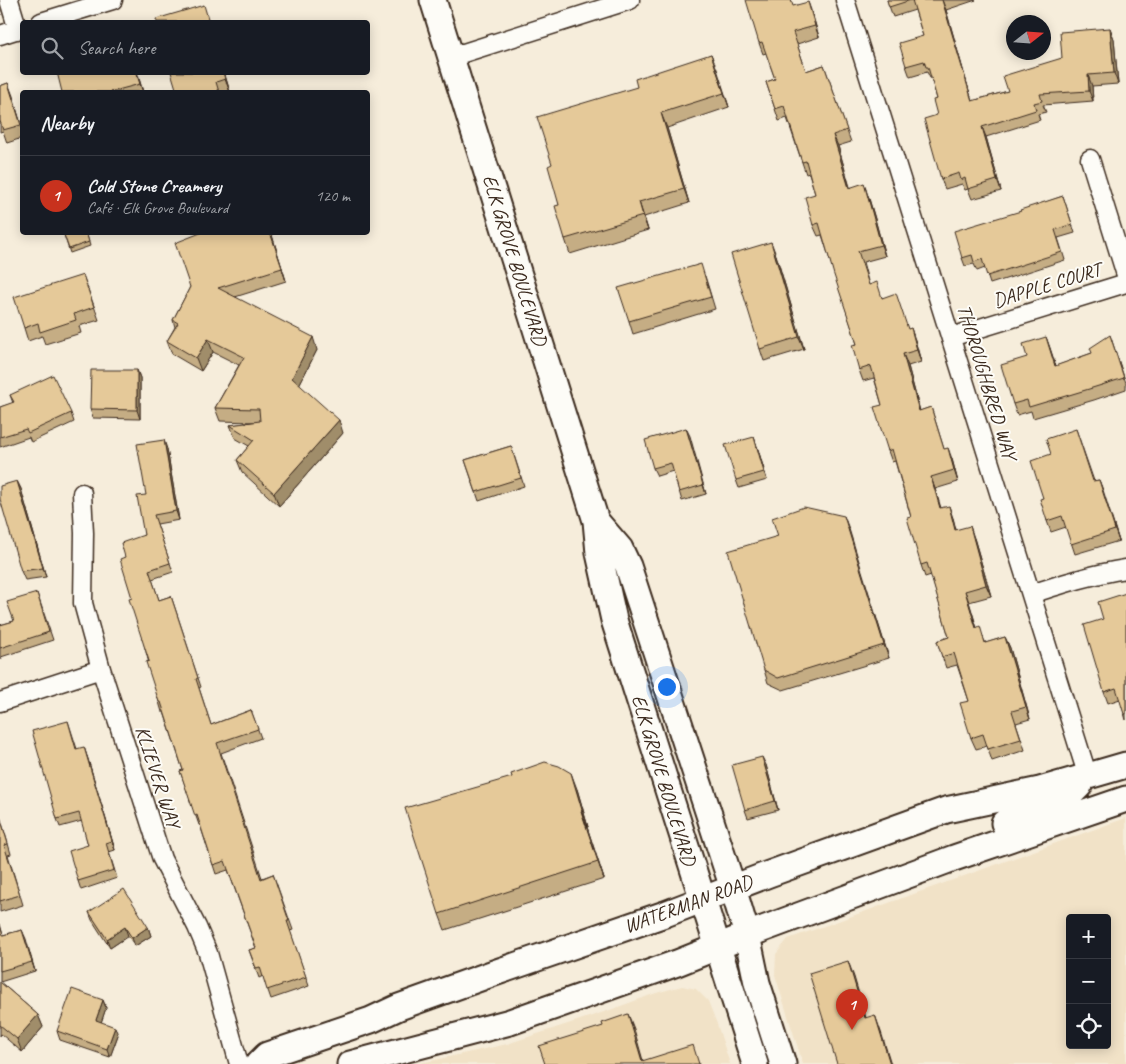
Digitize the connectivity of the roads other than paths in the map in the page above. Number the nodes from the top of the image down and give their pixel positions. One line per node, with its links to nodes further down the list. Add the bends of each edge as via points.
1 (9, 0): 7 (street)
2 (113, 0): 6 (street)
3 (433, 0): 9 (main road, ELK GROVE BOULEVARD)
4 (630, 0): 9 (street)
5 (846, 0): 13 (street, THOROUGHBRED WAY)
6 (48, 20)
7 (20, 29): 8 (street)
8 (0, 35)
9 (451, 56): 15 (main road, ELK GROVE BOULEVARD)
10 (1090, 159): 11 (street, DAPPLE COURT)
11 (1126, 275)
12 (1126, 283): 13 (street, DAPPLE COURT)
13 (951, 337): 17 (street, THOROUGHBRED WAY)
14 (82, 492): 18 (street, KLIEVER WAY, via 83,604)
15 (596, 521): 26 (main road, ELK GROVE BOULEVARD, via 620,549 628,566); 27 (main road, ELK GROVE BOULEVARD, via 599,553 614,620)
16 (1126, 569): 17 (street, via 1104,572)
17 (1031, 594): 21 (street, THOROUGHBRED WAY)
18 (101, 669): 19 (street); 30 (street, KLIEVER WAY, via 162,859 208,954)
19 (0, 702)
20 (1126, 766): 21 (main road, WATERMAN ROAD)
21 (1088, 777): 25 (main road, via 1065,800 895,863); 26 (main road, WATERMAN ROAD, via 946,810)
22 (1126, 781): 24 (main road)
23 (1126, 800): 24 (main road)
24 (1098, 808): 25 (main road)
25 (878, 886): 28 (main road)
26 (733, 888): 27 (main road, WATERMAN ROAD); 28 (main road, ELK GROVE BOULEVARD)
27 (702, 899): 29 (main road, ELK GROVE BOULEVARD); 31 (main road, WATERMAN ROAD, via 268,1055)
28 (747, 935): 29 (main road); 34 (main road, ELK GROVE BOULEVARD)
29 (718, 948): 32 (main road, via 510,1022); 33 (main road, ELK GROVE BOULEVARD)
30 (239, 1064)
31 (258, 1064)
32 (350, 1064)
33 (755, 1064)
34 (782, 1064)

